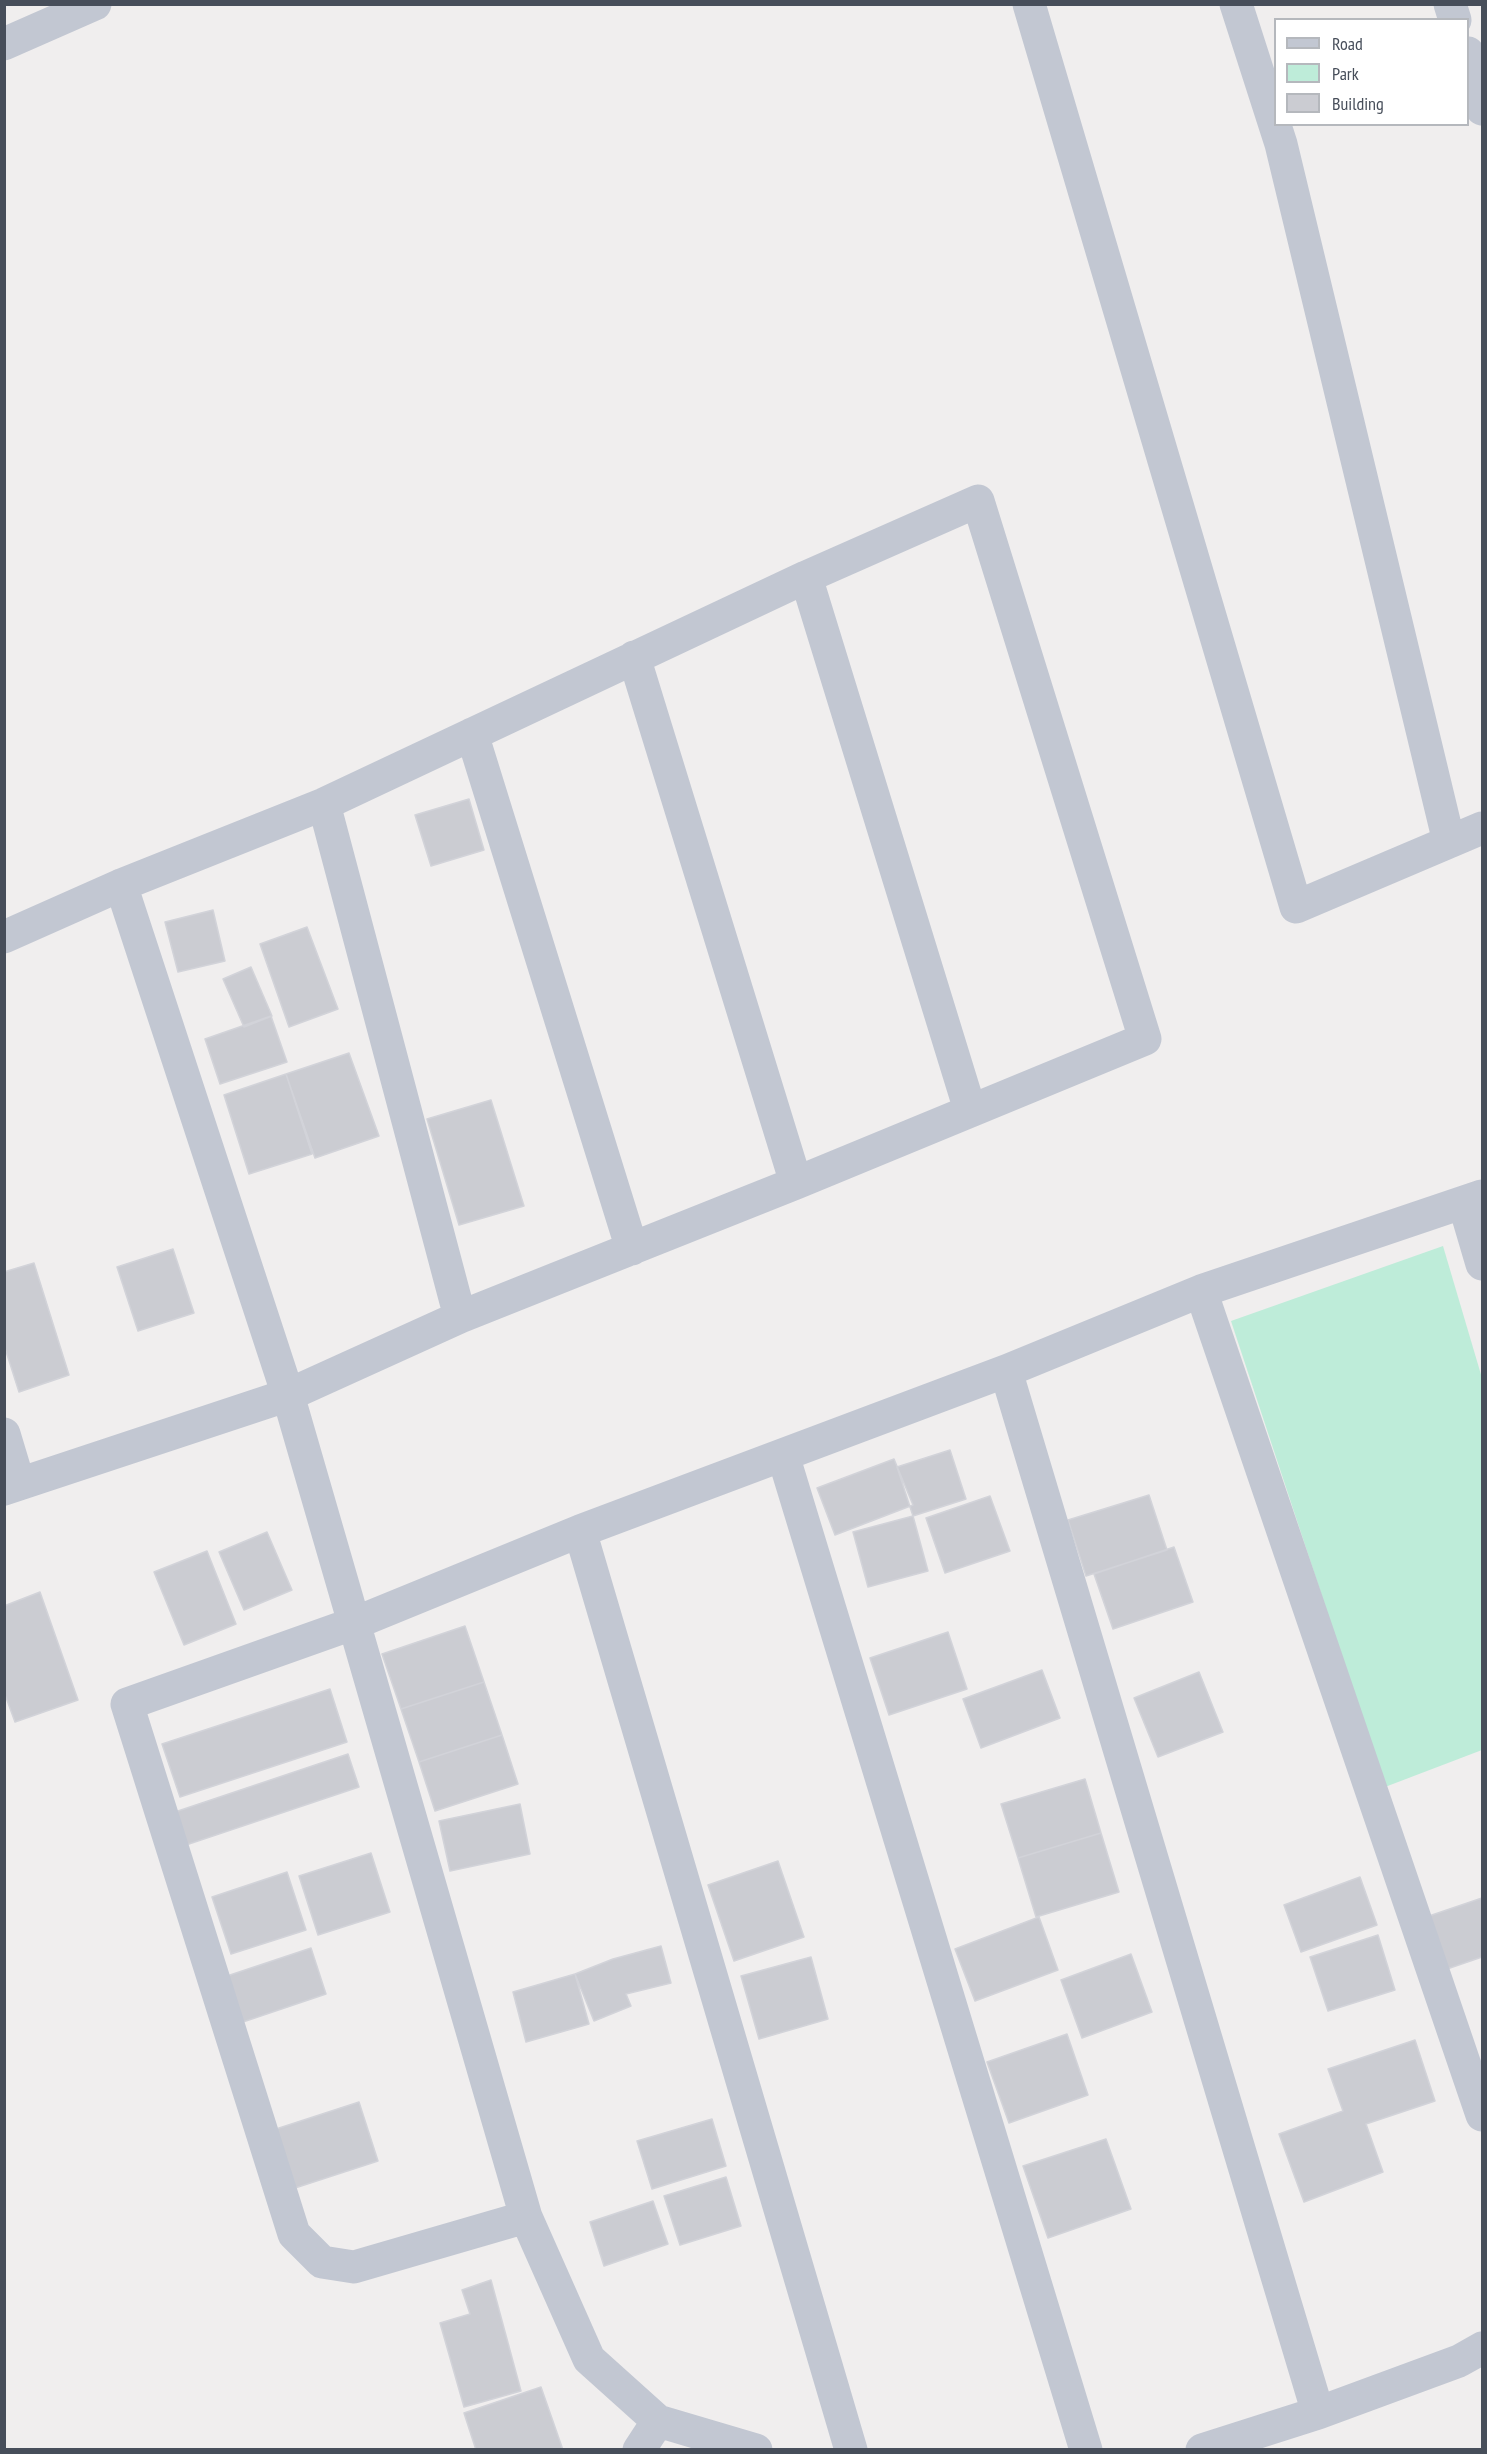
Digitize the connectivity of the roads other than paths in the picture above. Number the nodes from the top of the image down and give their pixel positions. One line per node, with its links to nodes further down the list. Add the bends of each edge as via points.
1 (95, 4): 4 (street)
2 (1029, 4): 14 (street, via 1296,907)
3 (1236, 4): 7 (street)
4 (4, 44)
5 (1469, 58): 6 (street)
6 (1482, 109)
7 (1274, 122)
8 (1275, 126): 14 (street)
9 (806, 577): 10 (street); 17 (street); 17 (street, via 978,501 1145,1039)
10 (634, 657): 11 (street); 18 (street)
11 (472, 734): 12 (street); 20 (street)
12 (324, 804): 15 (street); 23 (street)
13 (1482, 828): 14 (street)
14 (1449, 842)
15 (121, 885): 16 (street); 25 (street)
16 (4, 937)
17 (970, 1110): 18 (street)
18 (796, 1183): 20 (street)
19 (1473, 1199): 21 (street); 22 (street)
20 (632, 1249): 23 (street)
21 (1482, 1264)
22 (1201, 1291): 24 (street); 31 (street)
23 (460, 1317): 25 (street)
24 (1006, 1371): 27 (street); 34 (street)
25 (288, 1395): 28 (street); 30 (street)
26 (4, 1434): 28 (street)
27 (783, 1455): 29 (street); 39 (street)
28 (12, 1486)
29 (580, 1531): 30 (street); 38 (street)
30 (355, 1623): 32 (street); 32 (street, via 127,1704 294,2234 322,2262 354,2267)
31 (1482, 2115)
32 (526, 2217): 35 (street, via 589,2359)
33 (1482, 2348): 34 (street, via 1459,2361)
34 (1318, 2413): 40 (street)
35 (658, 2421): 36 (street); 37 (street)
36 (639, 2450)
37 (756, 2450)
38 (851, 2450)
39 (1086, 2450)
40 (1202, 2450)

